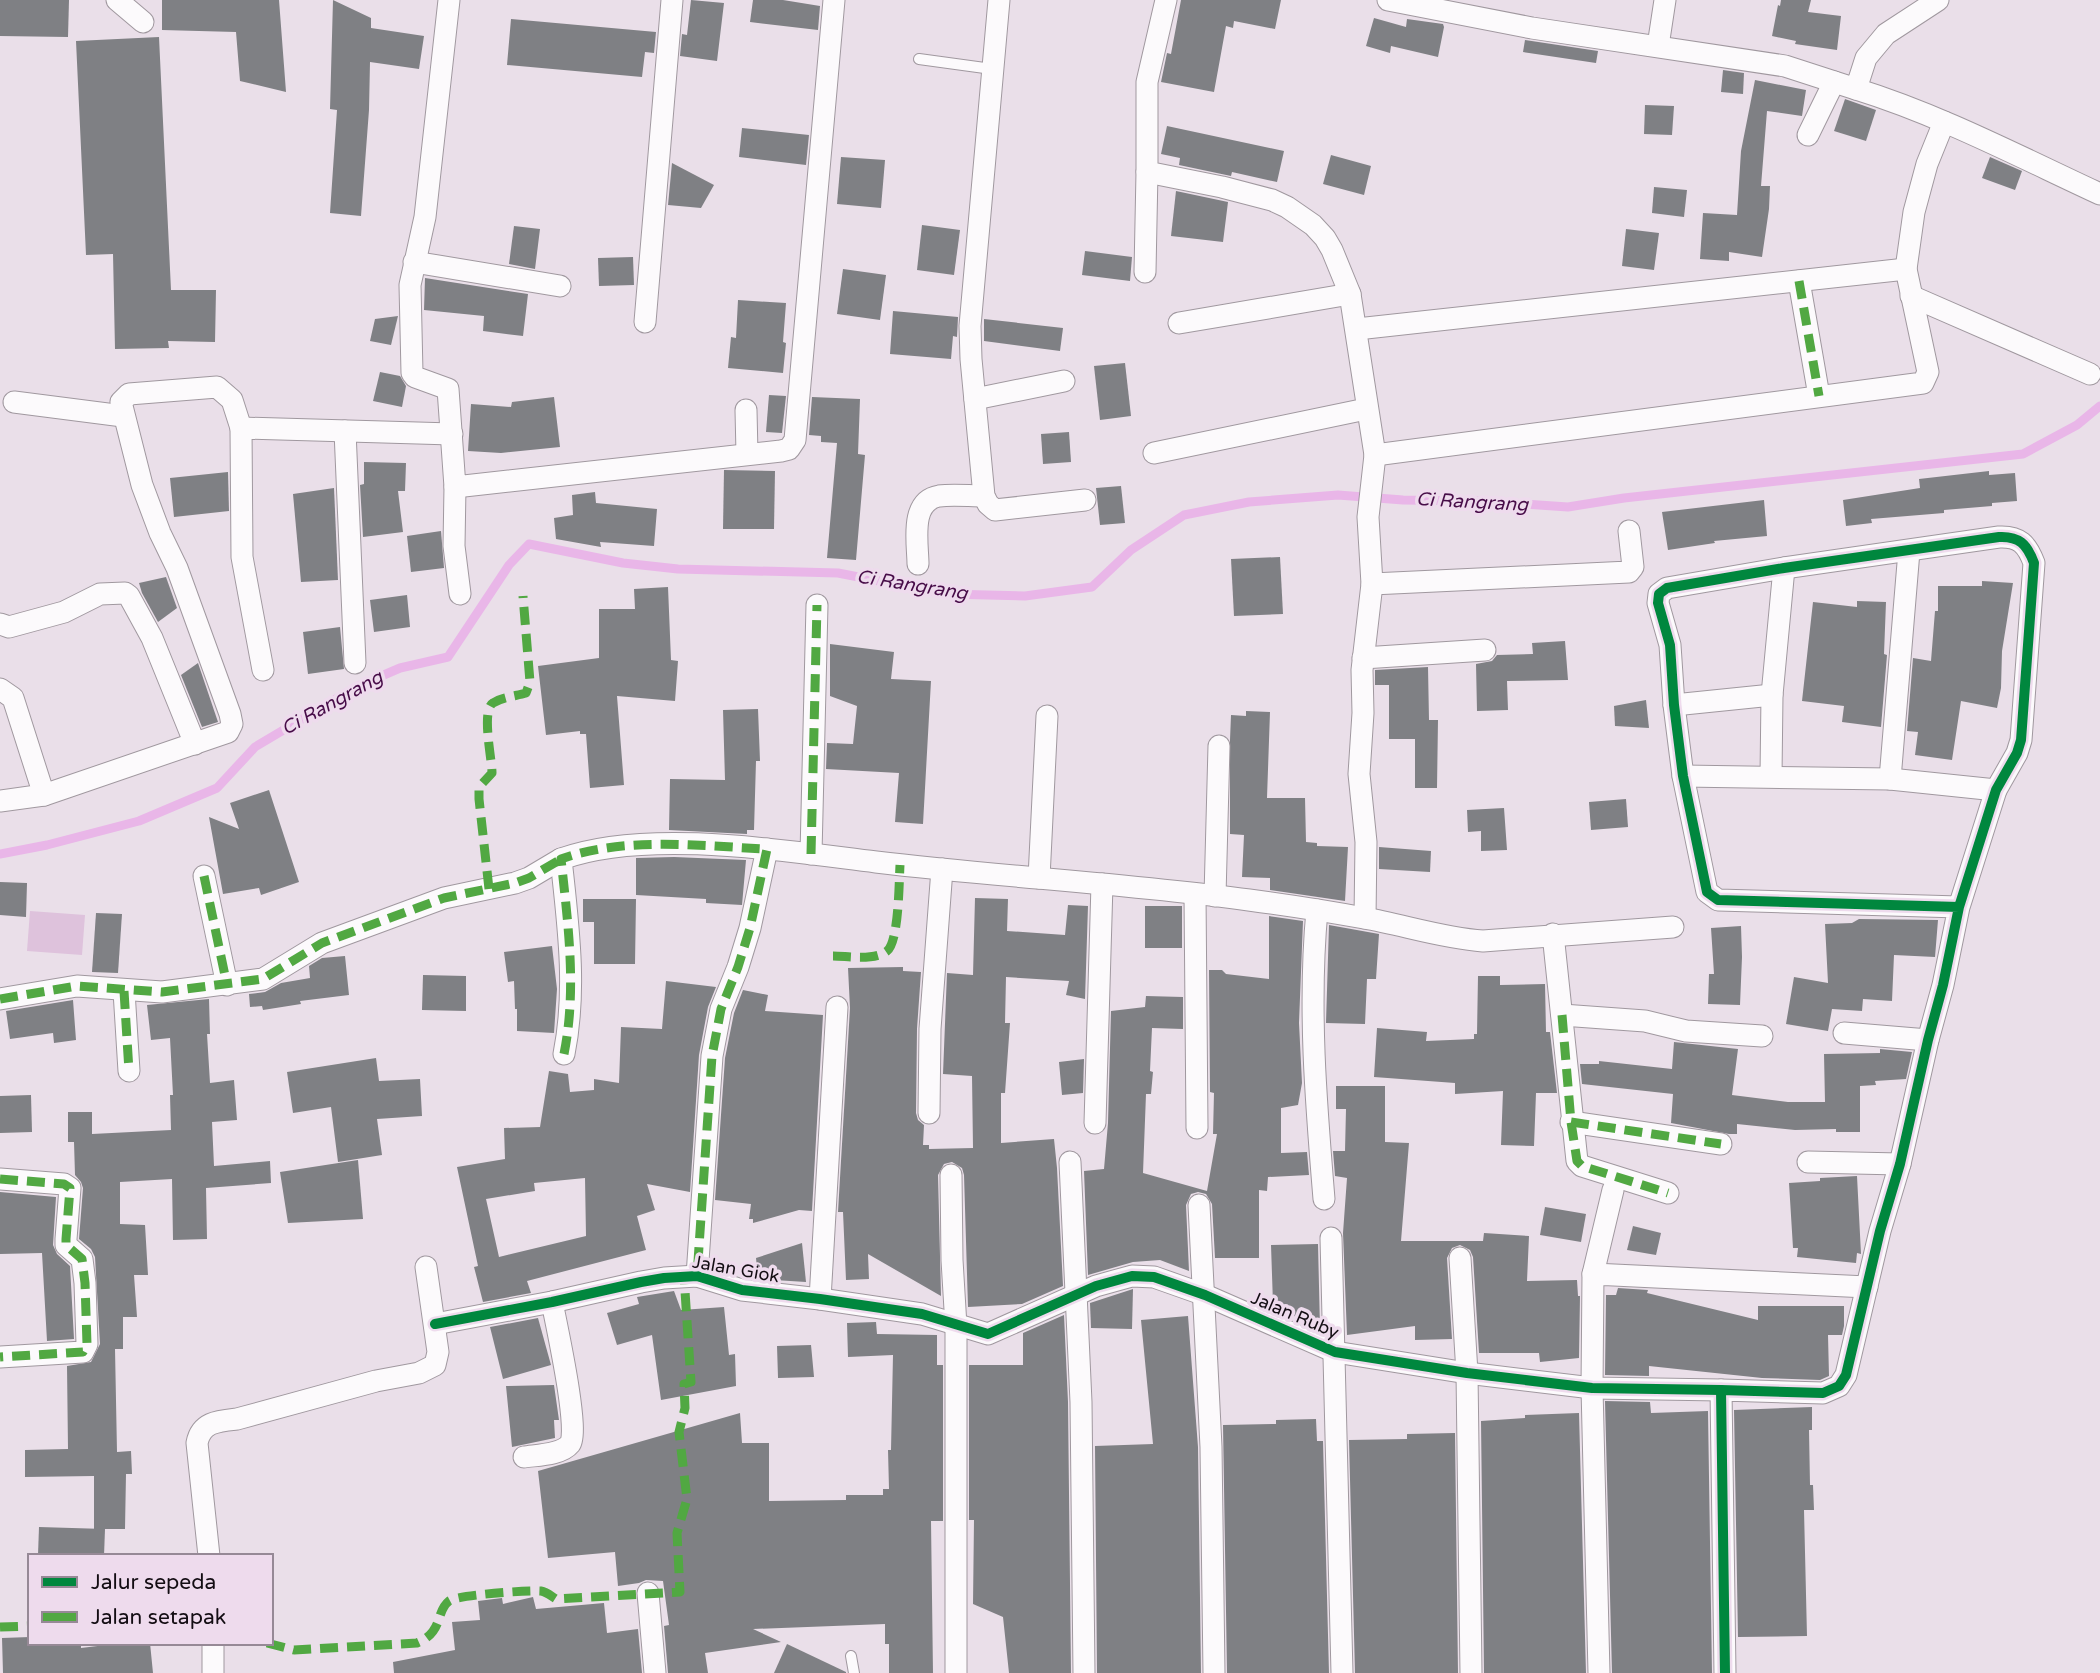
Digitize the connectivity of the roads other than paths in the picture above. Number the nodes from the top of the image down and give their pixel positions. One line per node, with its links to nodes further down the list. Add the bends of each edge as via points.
1 (117, 0): 11 (street)
2 (449, 0): 21 (street, via 425,217)
3 (672, 0): 28 (street)
4 (834, 0): 43 (street, via 795,440 785,450)
5 (999, 0): 14 (street)
6 (1166, 0): 19 (street, via 1147,82)
7 (1388, 0): 10 (street)
8 (1665, 0): 12 (street)
9 (1938, 0): 16 (street, via 1886,34 1866,58)
10 (1498, 10): 12 (street)
11 (142, 22)
12 (1658, 46): 15 (street, via 1785,66)
13 (919, 59): 14 (lane)
14 (992, 69): 34 (street, via 970,326)
15 (1834, 82): 16 (street); 18 (street)
16 (1856, 89): 17 (street)
17 (1944, 122): 20 (street); 22 (street, via 1914,212)
18 (1808, 135)
19 (1147, 172): 23 (street); 26 (street, via 1287,206 1313,225 1332,250)
20 (2100, 194)
21 (414, 262): 25 (street); 41 (street, via 409,312 412,373 448,390)
22 (1906, 269): 24 (street); 27 (street)
23 (1145, 272)
24 (1799, 281): 30 (street); 33 (street)
25 (560, 286)
26 (1348, 287): 29 (street); 30 (street)
27 (1911, 296): 31 (street); 33 (street, via 1928,372 1926,381)
28 (645, 322)
29 (1179, 323)
30 (1357, 329): 36 (street)
31 (2090, 374)
32 (1064, 381): 34 (street)
33 (1819, 396): 44 (street)
34 (975, 399): 46 (street)
35 (14, 402): 38 (street)
36 (1366, 409): 42 (street); 44 (street)
37 (746, 410): 43 (street)
38 (124, 416): 39 (street, via 121,402 129,394 211,386 230,396); 64 (street, via 142,485 230,714 228,732)
39 (242, 428): 40 (street); 59 (street, via 242,557)
40 (345, 431): 41 (street); 58 (street)
41 (452, 434): 45 (street)
42 (1154, 453)
43 (747, 454): 45 (street)
44 (1375, 455): 52 (street, via 1368,517)
45 (456, 487): 53 (street, via 454,546)
46 (984, 496): 47 (street, via 995,510); 50 (street, via 936,496 927,502 917,516)
47 (1085, 500)
48 (1629, 531): 52 (street, via 1633,567 1629,572)
49 (1909, 551): 51 (street); 68 (street); 69 (street, via 2007,536 2023,542 2034,563 2021,740)
50 (918, 564)
51 (1784, 568): 61 (street); 62 (street, via 1659,594 1670,645)
52 (1371, 584): 57 (street)
53 (460, 594)
54 (817, 605): 73 (street)
55 (0, 624): 64 (street, via 9,627 64,612 100,594 125,593 152,638)
56 (1485, 650): 57 (street)
57 (1363, 658): 82 (street, via 1359,774 1366,842)
58 (355, 663)
59 (263, 670)
60 (0, 689): 70 (street, via 13,698)
61 (1772, 695): 62 (street); 67 (street)
62 (1674, 705): 66 (street)
63 (1047, 716): 77 (street)
64 (195, 744): 70 (street)
65 (1219, 746): 79 (street)
66 (1683, 776): 67 (street); 80 (street, via 1705,885 1718,900)
67 (1771, 776): 68 (street)
68 (1890, 779): 69 (street)
69 (1996, 790): 80 (street)
70 (44, 795): 71 (street)
71 (0, 801)
72 (767, 849): 73 (street); 74 (street, via 659,844 589,850); 113 (street, via 750,928 721,1009 712,1056)
73 (811, 854): 75 (street)
74 (561, 859): 85 (street, via 515,883 444,898 322,943 263,979); 93 (street, via 572,979)
75 (942, 869): 77 (street); 95 (street)
76 (204, 876): 85 (street)
77 (1039, 878): 78 (street)
78 (1102, 884): 79 (street); 97 (street)
79 (1205, 895): 81 (street); 98 (street)
80 (1959, 907): 92 (street)
81 (1317, 911): 82 (street); 107 (street, via 1311,998)
82 (1365, 918): 84 (street, via 1444,937 1483,941)
83 (1673, 927): 84 (street)
84 (1553, 934): 89 (street)
85 (227, 985): 86 (street, via 162,992)
86 (124, 990): 87 (street, via 77,986); 94 (street)
87 (0, 999)
88 (837, 1007): 117 (street)
89 (1563, 1015): 91 (street); 96 (street)
90 (1844, 1033): 92 (street)
91 (1762, 1036)
92 (1928, 1040): 102 (street)
93 (564, 1054)
94 (129, 1071)
95 (929, 1113)
96 (1571, 1122): 99 (street); 106 (street, via 1578,1163)
97 (1095, 1123)
98 (1197, 1128)
99 (1721, 1144)
100 (1070, 1162): 115 (street)
101 (1808, 1162): 102 (street)
102 (1900, 1164): 114 (street)
103 (951, 1175): 120 (street)
104 (0, 1179): 122 (street, via 71,1188 66,1245 82,1259 87,1344 79,1352)
105 (1613, 1190): 112 (street)
106 (1668, 1193)
107 (1324, 1199)
108 (1199, 1205): 116 (street)
109 (1331, 1238): 121 (street)
110 (1460, 1258): 123 (street)
111 (426, 1267): 119 (street)
112 (1593, 1274): 114 (street); 124 (street)
113 (697, 1276): 117 (street, Jalan Giok, via 742,1290); 118 (street, Jalan Giok, via 652,1280)
114 (1867, 1287): 125 (street, Jalan Ruby, via 1846,1376 1839,1386 1823,1393)
115 (1077, 1294): 116 (street, Jalan Ruby, via 1141,1276); 120 (street, Jalan Ruby, via 988,1335); 135 (street)
116 (1205, 1295): 121 (street, Jalan Ruby); 136 (street)
117 (820, 1299): 120 (street, Jalan Giok, via 922,1314)
118 (552, 1302): 119 (street, Jalan Giok); 126 (street, via 573,1440 555,1452)
119 (435, 1324): 127 (street, via 438,1352 435,1365 426,1370 206,1426 199,1433)
120 (956, 1326): 134 (street)
121 (1335, 1352): 123 (street, Jalan Ruby); 137 (street)
122 (0, 1357)
123 (1467, 1373): 124 (street, Jalan Ruby); 138 (street)
124 (1592, 1388): 125 (street, Jalan Ruby); 139 (street)
125 (1721, 1390): 140 (street)
126 (524, 1457)
127 (209, 1554)
128 (648, 1593): 132 (street)
129 (213, 1645): 131 (street)
130 (851, 1656): 133 (lane)
131 (214, 1673)
132 (655, 1673)
133 (855, 1673)
134 (956, 1673)
135 (1084, 1673)
136 (1214, 1673)
137 (1342, 1673)
138 (1471, 1673)
139 (1599, 1673)
140 (1726, 1673)

